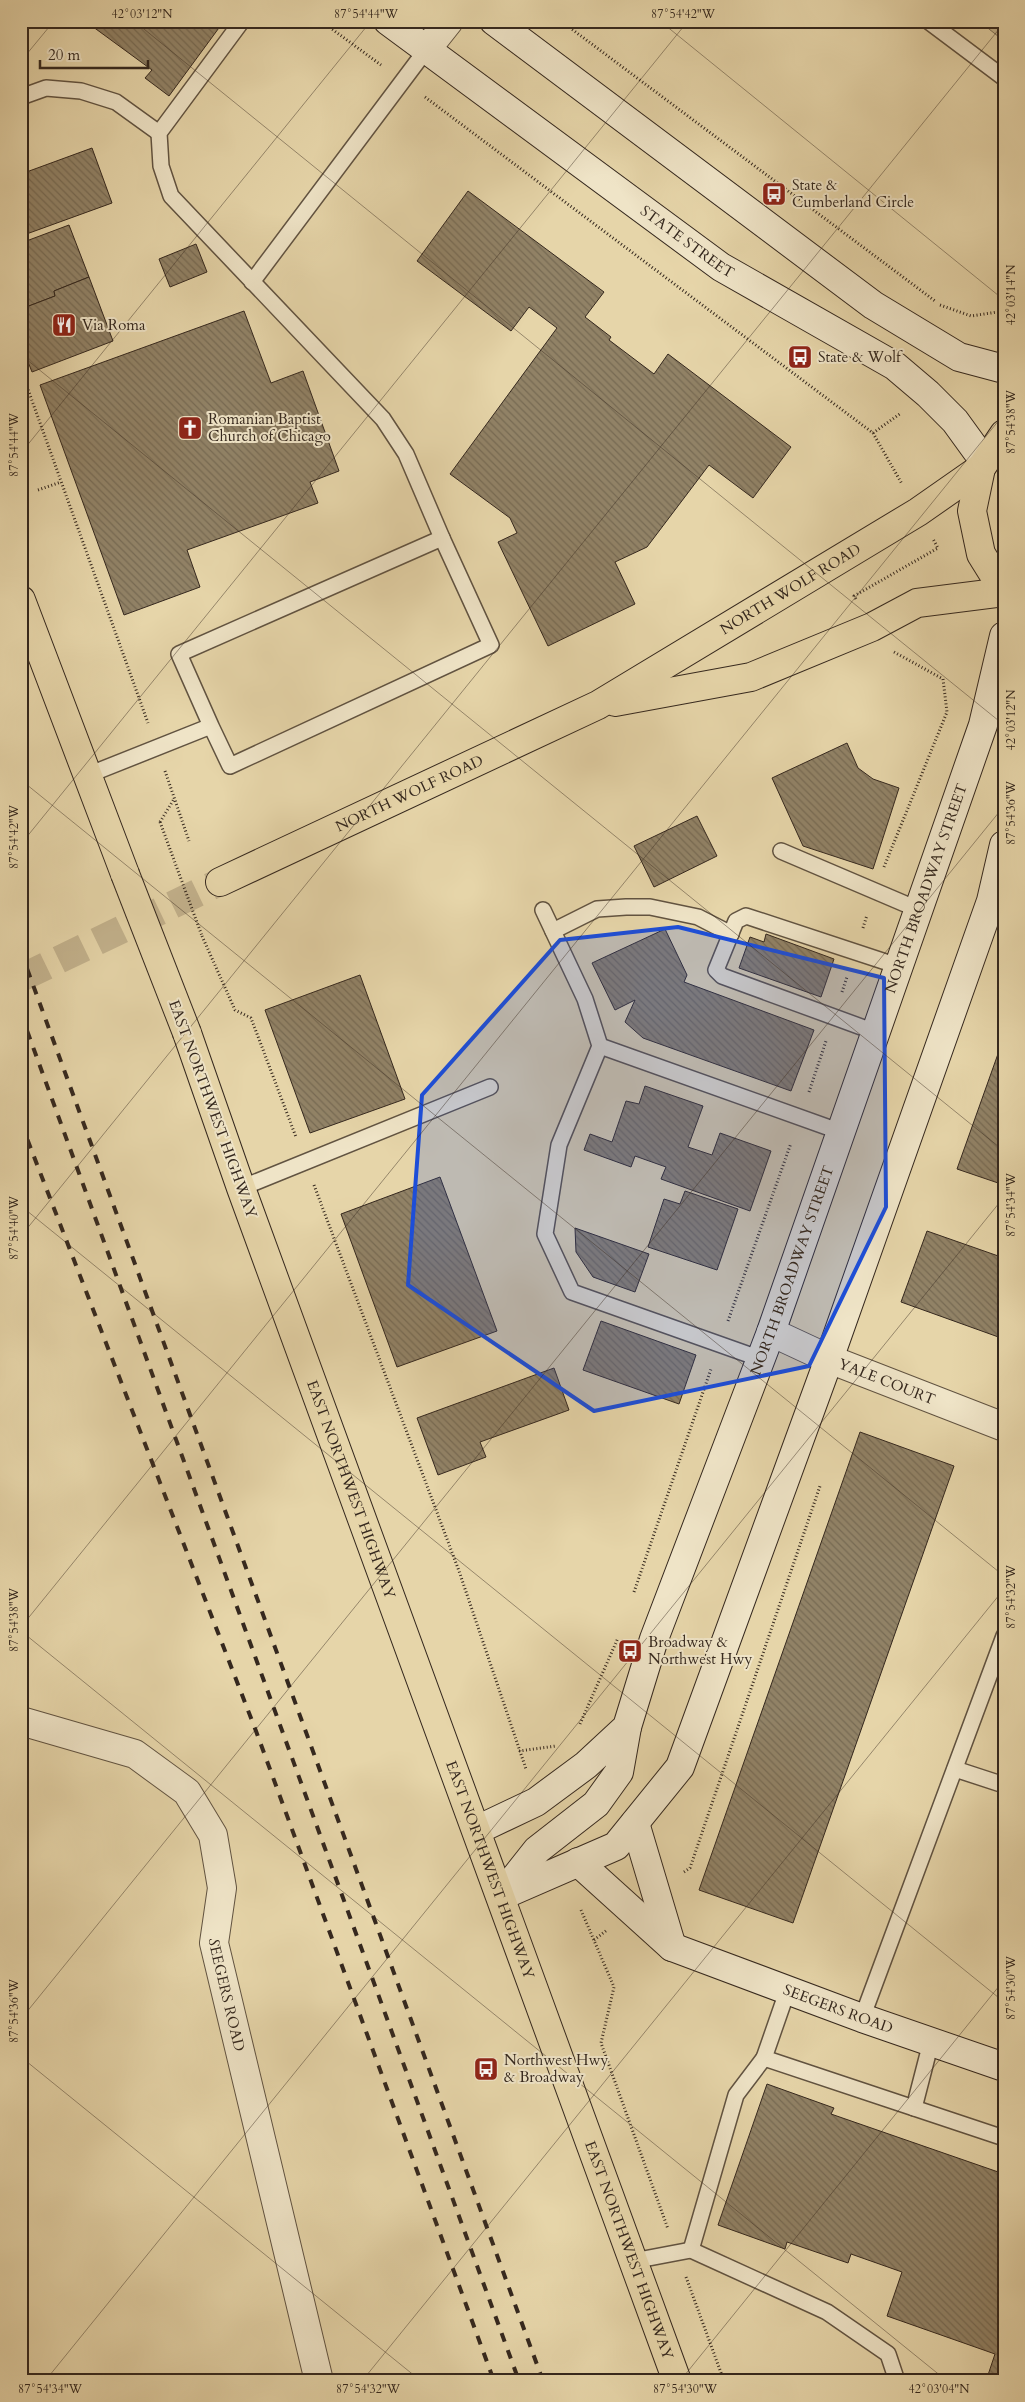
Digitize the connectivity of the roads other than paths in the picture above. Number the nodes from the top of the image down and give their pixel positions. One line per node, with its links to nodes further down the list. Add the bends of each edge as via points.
1 (242, 21): 9 (lane)
2 (388, 21): 6 (street, STATE STREET)
3 (449, 21): 6 (street)
4 (494, 21): 11 (street, via 873,305 959,357)
5 (928, 21): 7 (lane)
6 (426, 50): 10 (lane); 13 (street, STATE STREET, via 721,266 895,366 955,421)
7 (1004, 78)
8 (21, 97): 9 (lane, via 46,88 81,90 116,102)
9 (159, 133): 10 (lane, via 161,166 171,196)
10 (252, 282): 14 (lane, via 383,419 406,454)
11 (1004, 369)
12 (1004, 434): 13 (main road)
13 (983, 464): 15 (main road, via 972,511 981,554); 18 (main road, NORTH WOLF ROAD, via 918,512)
14 (442, 538): 19 (lane, via 179,654); 19 (lane, via 491,645 230,766)
15 (1004, 592): 18 (main road, NORTH WOLF ROAD, via 917,603 872,627 751,677)
16 (21, 600): 20 (main road, EAST NORTHWEST HIGHWAY)
17 (1004, 636): 25 (street, NORTH BROADWAY STREET, via 983,724)
18 (598, 705): 23 (main road, NORTH WOLF ROAD)
19 (211, 726): 20 (lane)
20 (88, 775): 34 (main road, EAST NORTHWEST HIGHWAY, bridge, via 187,1033)
21 (1004, 846): 24 (street)
22 (781, 851): 25 (lane)
23 (220, 882)
24 (998, 903): 36 (street)
25 (917, 909): 29 (street, NORTH BROADWAY STREET)
26 (543, 910): 27 (lane)
27 (553, 931): 28 (lane, via 597,909 650,907 698,917); 31 (lane, via 585,999)
28 (731, 934): 29 (lane, via 736,921 746,916); 30 (lane, via 716,970 722,976)
29 (898, 966): 30 (street, NORTH BROADWAY STREET)
30 (875, 1032): 33 (street, NORTH BROADWAY STREET)
31 (600, 1046): 33 (lane); 37 (lane, via 559,1145 545,1234 572,1292)
32 (490, 1087): 34 (lane)
33 (841, 1132): 35 (street, NORTH BROADWAY STREET)
34 (241, 1188): 45 (main road, EAST NORTHWEST HIGHWAY)
35 (772, 1332): 36 (street, YALE COURT); 37 (street, NORTH BROADWAY STREET)
36 (830, 1358): 38 (street, YALE COURT); 44 (street, via 680,1767)
37 (762, 1359): 41 (street, NORTH BROADWAY STREET, via 654,1639)
38 (1004, 1427)
39 (1004, 1636): 42 (lane)
40 (21, 1721): 58 (street, SEEGERS ROAD, via 135,1754 187,1792 213,1835 222,1888 214,1943)
41 (627, 1727): 45 (street, via 586,1765 536,1802); 47 (street, NORTH BROADWAY STREET, via 619,1772 596,1804 537,1850)
42 (955, 1768): 43 (lane); 50 (lane)
43 (1004, 1786)
44 (635, 1823): 46 (street, via 616,1846); 48 (street)
45 (477, 1830): 47 (main road, EAST NORTHWEST HIGHWAY)
46 (578, 1862): 47 (street); 48 (street, SEEGERS ROAD)
47 (501, 1896): 57 (main road, EAST NORTHWEST HIGHWAY)
48 (672, 1947): 49 (street, SEEGERS ROAD)
49 (788, 1990): 50 (street, SEEGERS ROAD); 52 (lane)
50 (862, 2018): 51 (street, SEEGERS ROAD)
51 (931, 2042): 53 (street, SEEGERS ROAD); 54 (lane)
52 (764, 2058): 54 (lane); 56 (lane, via 736,2095)
53 (1004, 2068)
54 (914, 2108): 55 (lane)
55 (1004, 2138)
56 (684, 2252): 57 (lane); 60 (lane, via 827,2312 888,2354)
57 (633, 2261): 59 (main road, EAST NORTHWEST HIGHWAY)
58 (319, 2381)
59 (677, 2381)
60 (897, 2381)

